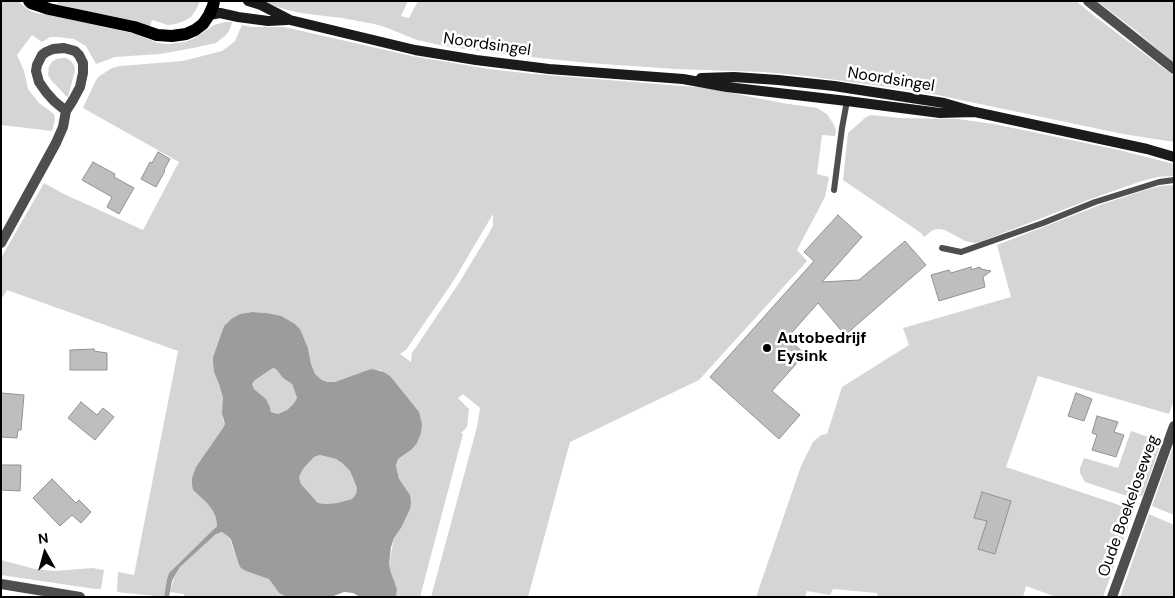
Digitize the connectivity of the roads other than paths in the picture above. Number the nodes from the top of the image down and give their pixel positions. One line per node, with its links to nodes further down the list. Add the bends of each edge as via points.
1 (28, 1): 5 (main road, via 49,10 134,27 156,35 186,34 195,30)
2 (214, 1): 5 (main road)
3 (248, 1): 6 (main road, Noordsingel)
4 (1088, 1): 7 (street)
5 (209, 15): 6 (main road, Noordsingel, via 220,13 268,21)
6 (290, 20): 8 (main road, Noordsingel, via 415,50 476,60)
7 (1174, 69)
8 (682, 79): 9 (main road, Noordsingel); 11 (main road, Noordsingel, via 734,77 834,86 944,103)
9 (846, 101): 11 (main road, Noordsingel, via 940,113); 16 (lane)
10 (66, 111): 10 (street, via 80,87 83,63 75,51 53,49 42,55 37,65 38,82); 17 (street, via 56,143)
11 (975, 112): 12 (main road, Noordsingel)
12 (1148, 149): 13 (main road, Noordsingel); 14 (main road, Noordsingel)
13 (1174, 151)
14 (1174, 157)
15 (1174, 180): 18 (lane, via 1104,199 962,252)
16 (834, 190)
17 (1, 243)
18 (942, 248)
19 (1174, 426): 22 (street, Oude Boekeloseweg)
20 (1, 584): 21 (street)
21 (80, 597)
22 (1112, 597)

